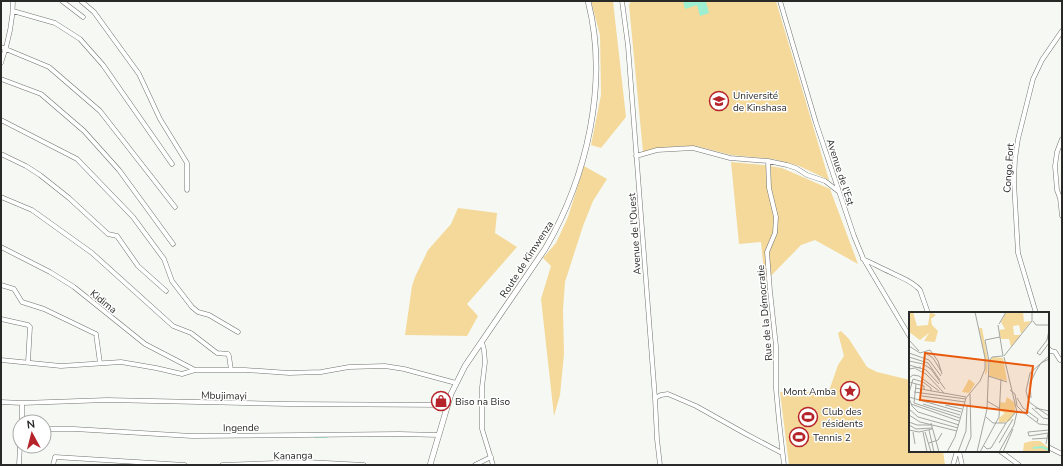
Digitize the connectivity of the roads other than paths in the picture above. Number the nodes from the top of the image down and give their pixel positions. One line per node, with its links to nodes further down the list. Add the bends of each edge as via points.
1 (13, 1): 7 (street)
2 (62, 1): 8 (street)
3 (81, 1): 20 (street, via 94,12 138,74 160,119 186,160)
4 (588, 1): 35 (street, Route de Kimwenza, via 596,56 595,92 589,132 578,175 552,237)
5 (780, 1): 21 (street, Avenue de l'Est)
6 (623, 2): 17 (street, Avenue de l'Ouest)
7 (13, 10): 11 (street); 19 (street, via 57,24 80,39 103,65)
8 (83, 17)
9 (1062, 31): 31 (street, Congo Fort, via 1042,60 1033,79 1018,139 1016,159 1014,182 1018,253)
10 (1, 47): 11 (street)
11 (6, 48): 12 (street); 23 (street, via 49,67 100,111)
12 (1, 63)
13 (1, 79): 25 (street, via 41,94 84,131 119,170)
14 (1, 120): 33 (street, via 77,159 133,217 164,259 172,281 192,307)
15 (1062, 139): 24 (street, via 1055,166)
16 (1, 154): 29 (street, via 40,175 70,198 108,234 116,235 139,268)
17 (636, 156): 18 (street, via 657,150 691,148 730,158); 44 (street, Avenue de l'Ouest)
18 (768, 161): 21 (street, via 796,168 825,181); 55 (street, Rue de la Démocratie, via 768,188 776,217 775,233 767,252)
19 (172, 164)
20 (187, 190)
21 (838, 191): 27 (street, Avenue de l'Est)
22 (1, 197): 42 (street, via 32,210 92,253 173,326 191,333 217,352 228,354)
23 (175, 206)
24 (1062, 216)
25 (172, 244)
26 (1, 247): 41 (street, Kidima, via 76,288 145,344)
27 (863, 258): 30 (street, via 908,280 918,288); 34 (street, Avenue de l'Est)
28 (1, 285): 40 (street, via 14,289 22,302 44,309 96,334)
29 (166, 291)
30 (928, 312)
31 (1036, 312)
32 (1, 319): 39 (street, via 30,327)
33 (238, 332)
34 (909, 335)
35 (482, 342): 43 (street, Route de Kimwenza); 58 (street, via 485,362 482,429)
36 (1049, 349): 37 (street)
37 (1062, 359)
38 (1, 360): 39 (street)
39 (28, 362): 40 (street, via 61,366)
40 (100, 363): 41 (street, via 131,363 182,374)
41 (195, 370): 42 (street)
42 (231, 370): 43 (street, via 289,373 384,366)
43 (456, 383): 47 (street, Route de Kimwenza)
44 (655, 398): 55 (street, via 668,394 696,406); 67 (street, Avenue de l'Ouest)
45 (1, 402): 46 (street, Mbujimayi)
46 (22, 402): 47 (street, Mbujimayi, via 107,400); 48 (street)
47 (448, 405): 50 (street, Route de Kimwenza)
48 (22, 414)
49 (52, 429): 50 (street, Ingende, via 192,436)
50 (439, 435): 64 (street, Route de Kimwenza)
51 (1049, 448): 57 (street)
52 (958, 452): 69 (street)
53 (958, 452): 70 (street)
54 (1001, 452): 71 (street)
55 (782, 453): 68 (street, Rue de la Démocratie)
56 (20, 454): 59 (street)
57 (1062, 454)
58 (490, 457): 65 (street); 66 (street)
59 (19, 465)
60 (53, 465): 61 (street, via 55,457)
61 (185, 465)
62 (222, 465): 63 (street, Kananga, via 307,462)
63 (364, 465)
64 (430, 465)
65 (475, 465)
66 (493, 465)
67 (660, 465)
68 (784, 465)
69 (953, 465)
70 (962, 465)
71 (1019, 465)

